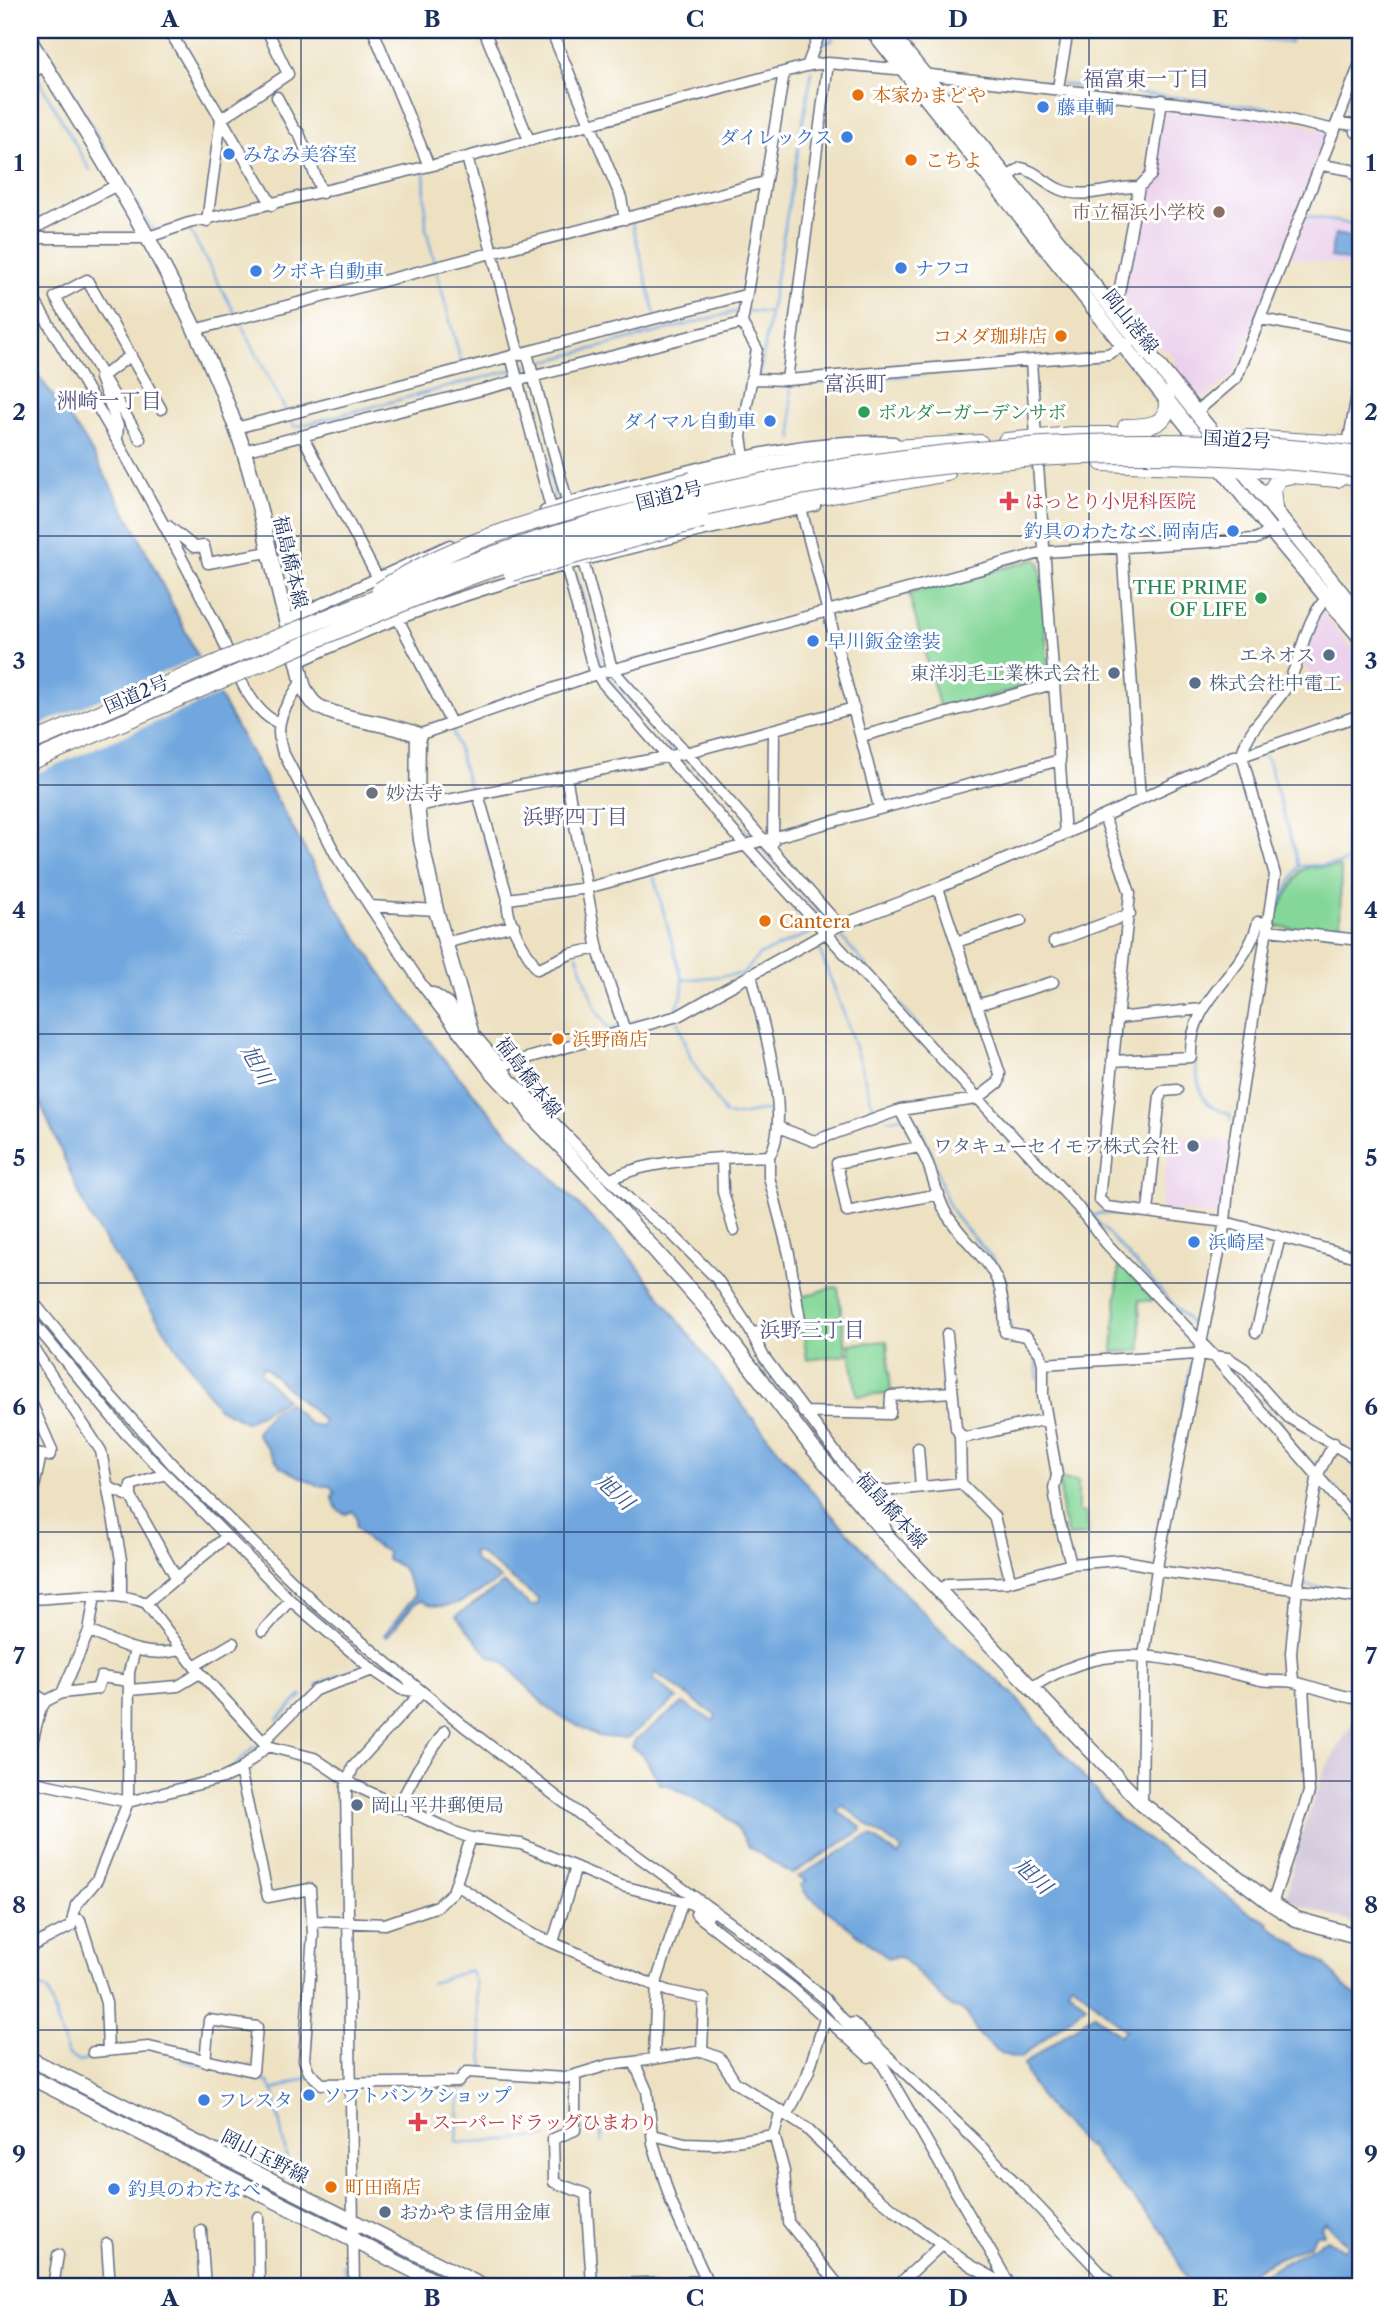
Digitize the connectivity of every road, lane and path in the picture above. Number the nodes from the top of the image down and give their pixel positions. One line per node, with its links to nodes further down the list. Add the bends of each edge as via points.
1 (169, 30): 21 (street)
2 (267, 30): 21 (street, via 288,74)
3 (373, 30): 28 (street)
4 (484, 30): 25 (street)
5 (551, 30): 22 (street)
6 (821, 30): 13 (street)
7 (872, 30): 15 (main road, 岡山港線)
8 (888, 30): 17 (main road, 岡山港線)
9 (1068, 30): 18 (street)
10 (30, 41): 14 (main road, 福島橋本線)
11 (828, 63): 13 (street); 15 (street); 55 (street)
12 (1360, 64): 23 (street)
13 (811, 65): 16 (street)
14 (36, 70): 32 (main road, 福島橋本線)
15 (904, 70): 17 (street); 48 (main road, 岡山港線)
16 (784, 72): 22 (street); 31 (street)
17 (924, 75): 18 (street); 29 (main road, 岡山港線)
18 (1058, 85): 20 (street)
19 (277, 96): 34 (street, via 299,133)
20 (1162, 100): 23 (street); 33 (street, via 1151,175)
21 (221, 119): 35 (street); 37 (street)
22 (593, 122): 25 (street); 36 (street)
23 (1337, 126): 24 (street); 27 (street)
24 (1357, 129)
25 (529, 139): 26 (street)
26 (467, 157): 28 (street); 40 (street)
27 (1322, 165): 30 (street, via 1350,170); 44 (street)
28 (429, 166): 34 (street)
29 (1006, 178): 33 (street, via 1021,168 1079,194); 43 (main road, 岡山港線)
30 (1360, 180)
31 (765, 182): 36 (street); 42 (street)
32 (115, 186): 38 (street); 39 (main road, 福島橋本線)
33 (1139, 187): 43 (street)
34 (322, 193): 35 (street)
35 (272, 205): 37 (street)
36 (628, 218): 40 (street)
37 (207, 221): 39 (street)
38 (31, 234): 39 (street)
39 (154, 236): 46 (main road, 福島橋本線)
40 (491, 252): 46 (street); 51 (street)
41 (30, 293): 62 (street)
42 (745, 295): 45 (street); 51 (street, via 656,319)
43 (1115, 314): 48 (main road, 岡山港線)
44 (1261, 319): 47 (street); 58 (street, via 1237,377)
45 (742, 323): 51 (street); 53 (street, via 757,349)
46 (194, 330): 59 (main road, 福島橋本線)
47 (1360, 338)
48 (1130, 342): 50 (street, via 1108,354); 56 (main road, 岡山港線); 58 (main road, 岡山港線)
49 (131, 355): 52 (street); 52 (street, via 87,280 55,297); 57 (street)
50 (1031, 361): 55 (street); 63 (street)
51 (522, 369): 59 (street, via 462,369); 61 (street); 78 (street); 80 (street)
52 (100, 374): 62 (street, via 118,426); 64 (street)
53 (751, 379): 55 (street); 71 (street, via 741,436)
54 (1360, 379): 67 (street)
55 (787, 380)
56 (1166, 395): 60 (highway, via 1166,412 1157,425 1098,427); 65 (main road, 岡山港線)
57 (161, 409)
58 (1195, 413): 65 (main road, 岡山港線)
59 (236, 428): 69 (main road, 福島橋本線)
60 (1072, 435): 63 (highway); 65 (highway)
61 (301, 437): 69 (street); 90 (street)
62 (117, 438): 83 (street)
63 (1036, 438): 66 (highway)
64 (140, 439)
65 (1207, 441): 66 (highway, via 1037,447); 67 (highway); 72 (highway)
66 (1000, 442): 68 (highway)
67 (1354, 444)
68 (941, 445): 71 (street, via 843,440); 92 (highway, bridge, via 802,456 692,480 466,547 409,571)
69 (243, 451): 86 (main road, 福島橋本線)
70 (1360, 456): 92 (highway, 国道2号, bridge, via 1118,444 873,462 771,479 638,510 516,547)
71 (744, 457): 78 (street)
72 (1224, 460): 73 (highway); 74 (highway); 84 (main road)
73 (1038, 465): 76 (highway); 87 (street)
74 (1239, 467): 77 (highway); 79 (main road)
75 (1360, 469): 94 (highway, 国道2号, bridge, via 1267,461 1094,457 874,475 740,499 600,534 467,578)
76 (915, 478): 81 (street, via 873,494); 94 (highway, bridge, via 702,520 550,562)
77 (1360, 478): 79 (highway, via 1287,474 1272,489)
78 (568, 503): 80 (street); 88 (street)
79 (1273, 508): 82 (main road)
80 (551, 509): 89 (street); 90 (street, via 433,551)
81 (801, 509): 88 (street, via 700,529); 93 (street)
82 (1285, 522): 84 (street); 91 (main road)
83 (166, 525): 86 (street, via 194,547 204,546 208,564); 104 (street, via 246,687 263,714)
84 (1273, 533): 85 (street, via 1255,539); 91 (main road)
85 (1122, 548): 87 (street); 116 (street)
86 (268, 552): 96 (main road, 福島橋本線)
87 (1044, 552): 93 (street); 101 (street)
88 (583, 562): 89 (street); 99 (street)
89 (566, 566): 94 (street); 99 (street)
90 (379, 580): 94 (street); 96 (street)
91 (1332, 592): 95 (main road); 97 (main road); 111 (street, via 1315,609 1288,684 1246,740)
92 (357, 605): 109 (highway, 国道2号, bridge)
93 (828, 610): 99 (street); 102 (street)
94 (396, 613): 98 (street); 105 (street); 113 (highway, 国道2号, bridge)
95 (1360, 616)
96 (284, 621): 98 (main road, 福島橋本線)
97 (1360, 637)
98 (298, 662): 100 (main road, 福島橋本線)
99 (604, 671): 105 (street); 110 (street); 110 (street)
100 (300, 684): 104 (street); 107 (main road, via 321,709)
101 (1053, 684): 108 (street); 112 (street)
102 (854, 708): 106 (street); 108 (street)
103 (1360, 715): 111 (street)
104 (278, 723): 125 (street, via 282,750 337,857)
105 (451, 723): 107 (street)
106 (774, 730): 110 (street); 121 (street)
107 (418, 735): 117 (main road, 福島橋本線)
108 (862, 736): 118 (street)
109 (30, 743)
110 (677, 755): 114 (street); 121 (street); 121 (street)
111 (1242, 756): 116 (street, via 1197,770); 129 (street, via 1275,874)
112 (1060, 760): 118 (street); 120 (street)
113 (30, 762)
114 (566, 776): 115 (street); 122 (street)
115 (474, 795): 117 (street); 124 (street)
116 (1140, 798): 119 (street)
117 (417, 806): 126 (main road, 福島橋本線)
118 (880, 807): 121 (street)
119 (1104, 816): 120 (street); 127 (street, via 1127,877)
120 (1065, 834): 123 (street)
121 (758, 841): 122 (street); 131 (street); 131 (street, via 773,853)
122 (587, 888): 124 (street); 136 (street)
123 (938, 888): 131 (street); 133 (street)
124 (508, 899): 130 (street)
125 (370, 906): 126 (street); 139 (street)
126 (436, 910): 135 (main road, 福島橋本線)
127 (1130, 914): 134 (street); 142 (street)
128 (1021, 921): 133 (street)
129 (1267, 922): 132 (street); 141 (street); 158 (street)
130 (512, 926): 135 (street); 136 (street, via 537,969)
131 (826, 930): 137 (street); 148 (street)
132 (1360, 940)
133 (956, 942): 140 (street)
134 (1054, 942)
135 (445, 943): 144 (main road, 福島橋本線)
136 (598, 948): 143 (street)
137 (751, 974): 143 (street, via 677,1017); 151 (street, via 772,1069)
138 (1053, 982): 140 (street)
139 (422, 985): 144 (street, via 448,1003); 150 (street, via 488,1070)
140 (977, 1004): 148 (street, via 1000,1074 999,1082)
141 (1201, 1009): 142 (street); 145 (street, via 1192,1031 1191,1057)
142 (1117, 1018): 145 (street)
143 (624, 1027): 146 (street)
144 (472, 1035): 146 (main road, 福島橋本線)
145 (1112, 1061): 157 (street, via 1099,1199 1107,1207)
146 (503, 1071): 150 (main road, 福島橋本線); 155 (street)
147 (1177, 1090): 157 (street, via 1160,1095)
148 (980, 1097): 149 (street); 169 (street)
149 (902, 1114): 151 (street, via 877,1118 814,1141); 152 (street)
150 (533, 1117): 190 (main road, 福島橋本線, via 705,1307 812,1447)
151 (778, 1129): 153 (street)
152 (919, 1147): 156 (street); 156 (street, via 837,1163 847,1212)
153 (769, 1156): 154 (street); 165 (street, via 769,1177 801,1326)
154 (722, 1158): 155 (street, via 648,1168); 159 (street, via 723,1192)
155 (610, 1180): 165 (street, via 717,1279)
156 (939, 1194): 171 (street, via 946,1214 997,1277 1005,1332 1033,1343)
157 (1148, 1212): 158 (street)
158 (1225, 1222): 160 (street); 169 (street)
159 (734, 1230)
160 (1280, 1237): 161 (street); 164 (street)
161 (1360, 1258)
162 (30, 1298): 166 (street)
163 (30, 1319): 166 (street); 182 (street)
164 (1256, 1332)
165 (752, 1333): 174 (street)
166 (58, 1334): 192 (street, via 172,1464)
167 (947, 1334): 172 (street)
168 (30, 1343): 185 (street, via 101,1451)
169 (1199, 1345): 170 (street); 171 (street); 194 (street)
170 (1219, 1356): 177 (street, via 1245,1369 1288,1417); 181 (street)
171 (1042, 1361): 175 (street)
172 (952, 1392): 174 (street, via 891,1396 890,1414); 176 (street)
173 (30, 1400): 179 (street, via 52,1450 49,1456)
174 (803, 1412): 186 (street)
175 (1045, 1419): 176 (street); 193 (street, via 1058,1516)
176 (960, 1435): 183 (street)
177 (1332, 1447): 180 (street); 181 (street)
178 (918, 1448): 184 (street)
179 (35, 1453): 188 (street)
180 (1360, 1461)
181 (1319, 1473): 189 (street); 197 (street)
182 (165, 1474): 187 (street, via 131,1485); 191 (street)
183 (961, 1483): 184 (street); 196 (street, via 994,1516)
184 (921, 1487): 186 (street)
185 (110, 1488): 187 (street); 200 (street, via 121,1560)
186 (866, 1493): 190 (street)
187 (131, 1497): 195 (street)
188 (30, 1507)
189 (1360, 1525)
190 (889, 1538): 198 (main road, 福島橋本線)
191 (228, 1539): 192 (street, via 253,1551); 195 (street); 203 (street)
192 (257, 1548): 217 (street)
193 (1071, 1564): 194 (street, via 1119,1560); 196 (street)
194 (1158, 1569): 197 (street); 210 (street)
195 (177, 1579): 204 (street)
196 (1010, 1579): 198 (street, via 996,1584 948,1584)
197 (1298, 1587): 201 (street); 213 (street, via 1291,1653)
198 (940, 1590): 215 (main road, 福島橋本線)
199 (95, 1596): 200 (street); 202 (street); 205 (street)
200 (121, 1597): 204 (street)
201 (1360, 1598)
202 (30, 1599)
203 (290, 1600): 206 (street); 212 (street)
204 (146, 1603): 208 (street)
205 (89, 1631): 209 (street); 218 (street)
206 (263, 1632)
207 (233, 1643): 211 (street)
208 (181, 1649): 209 (street, via 157,1654); 211 (street)
209 (135, 1650): 214 (street)
210 (1144, 1657): 213 (street); 215 (street, via 1105,1655 1057,1671); 228 (street)
211 (197, 1670): 214 (street, via 178,1686); 222 (street)
212 (373, 1670): 217 (street, via 401,1689); 222 (street, via 315,1689)
213 (1298, 1684): 219 (street, via 1332,1696); 234 (street, via 1309,1792)
214 (129, 1686): 218 (street, via 100,1677 97,1689); 227 (street)
215 (1031, 1688): 228 (main road, 福島橋本線)
216 (30, 1691): 220 (street)
217 (422, 1692): 225 (street); 238 (street, via 582,1816)
218 (62, 1693): 220 (street)
219 (1360, 1699)
220 (46, 1701): 223 (street)
221 (445, 1731): 229 (street)
222 (265, 1743): 224 (street); 225 (street, via 314,1758)
223 (30, 1751)
224 (240, 1770): 227 (street); 236 (street, via 268,1897 310,1889)
225 (347, 1779): 229 (street); 237 (street)
226 (30, 1781): 227 (street)
227 (128, 1802): 235 (street, via 97,1880 76,1905)
228 (1143, 1804): 234 (main road, 福島橋本線)
229 (398, 1807): 230 (street)
230 (471, 1838): 231 (street, via 521,1844); 232 (street)
231 (576, 1867): 233 (street, via 618,1885); 240 (street)
232 (457, 1885): 237 (street, via 438,1906 385,1924); 240 (street, via 532,1934)
233 (682, 1903): 238 (street, via 690,1903); 242 (street); 243 (street)
234 (1272, 1904): 239 (main road, 福島橋本線, via 1296,1919)
235 (73, 1919): 241 (street, via 71,1926); 245 (street, via 80,1920 106,2003)
236 (312, 1921): 237 (street); 255 (street, via 304,2060 322,2084)
237 (347, 1922): 255 (street)
238 (750, 1937): 244 (street, via 824,1998)
239 (1360, 1937)
240 (553, 1942): 242 (street)
241 (30, 1947)
242 (657, 1985): 246 (street, via 704,1999); 248 (street)
243 (825, 2019): 252 (street); 256 (street, via 808,2073)
244 (846, 2023): 252 (street); 280 (street, via 856,2024 975,2140)
245 (108, 2050): 247 (street); 250 (street, via 149,2047)
246 (702, 2051): 248 (street); 256 (street, via 720,2058 735,2082 751,2095)
247 (93, 2052)
248 (654, 2057): 251 (street)
249 (30, 2059): 260 (main road, 岡山玉野線)
250 (205, 2062): 250 (street, via 209,2020 257,2027 253,2071)
251 (635, 2062): 253 (street); 257 (street, via 647,2091)
252 (888, 2074): 279 (street)
253 (575, 2075): 255 (street, via 467,2072 459,2081); 268 (street, via 575,2130 553,2139 554,2182 586,2194)
254 (30, 2077): 262 (main road, 岡山玉野線)
255 (349, 2084): 260 (street)
256 (784, 2112): 258 (street); 264 (street, via 873,2193)
257 (653, 2135): 258 (street, via 716,2144); 267 (street, via 671,2202)
258 (774, 2135): 277 (street, via 784,2171 788,2222)
259 (258, 2217): 272 (street)
260 (352, 2221): 262 (street); 275 (main road, 岡山玉野線)
261 (201, 2231): 271 (street)
262 (352, 2240): 266 (street); 274 (main road, 岡山玉野線)
263 (107, 2244): 270 (street)
264 (942, 2245): 278 (street); 279 (street)
265 (58, 2255): 269 (street)
266 (354, 2283): 273 (street)
267 (709, 2284): 268 (street)
268 (592, 2285): 276 (street)
269 (53, 2287)
270 (110, 2287)
271 (205, 2287)
272 (259, 2287)
273 (364, 2287)
274 (446, 2287)
275 (484, 2287)
276 (520, 2287)
277 (840, 2287)
278 (896, 2287)
279 (1011, 2287)
280 (1114, 2287)

